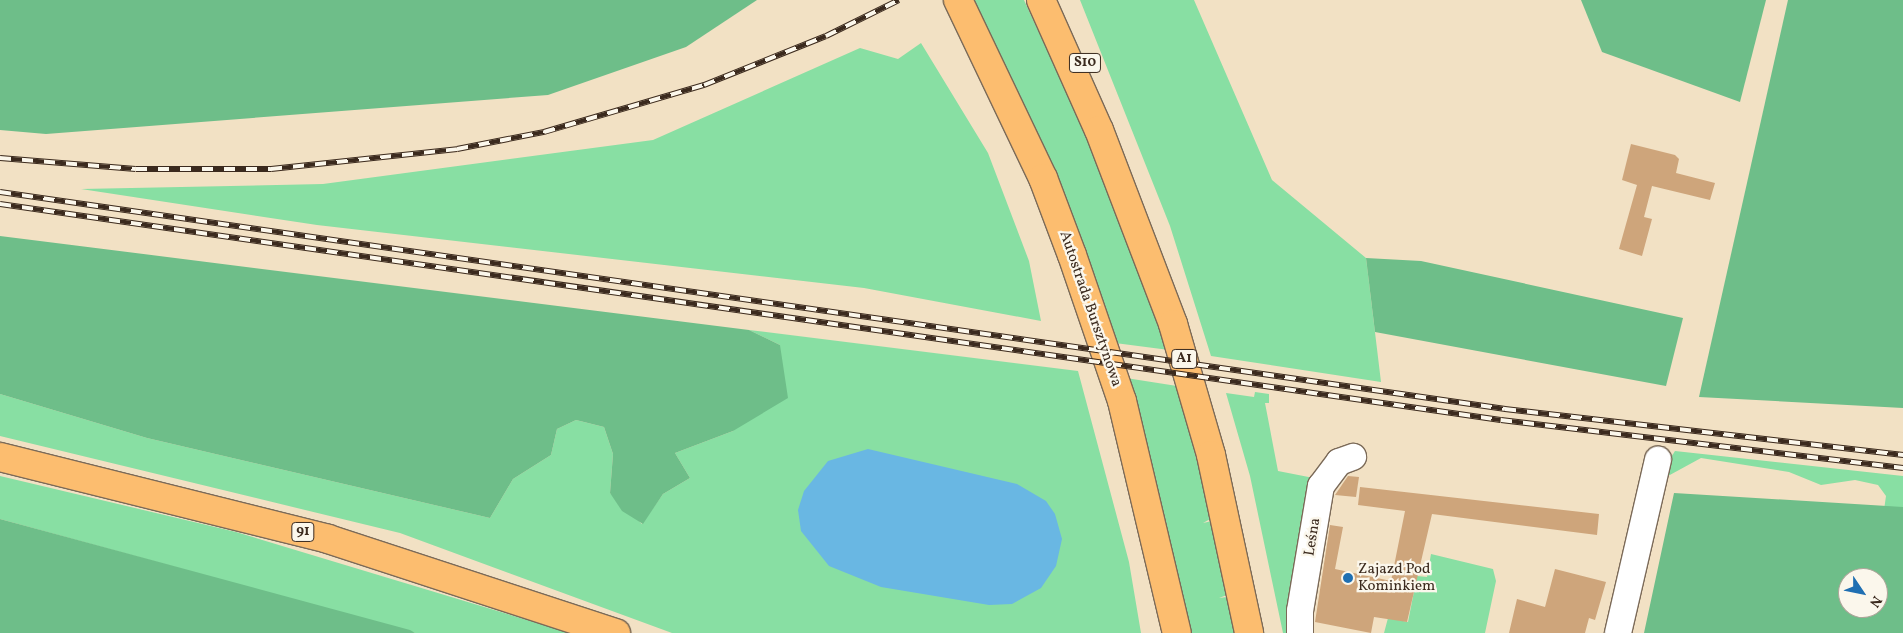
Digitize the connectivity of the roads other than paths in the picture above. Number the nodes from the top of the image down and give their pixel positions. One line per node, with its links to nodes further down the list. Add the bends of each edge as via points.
1 (958, 0): 9 (main road, Autostrada Bursztynowa, via 1043,178 1072,255 1122,401)
2 (1041, 0): 4 (main road, A1)
3 (1062, 0): 4 (main road, S10, via 1082,46)
4 (1099, 130): 10 (main road, A1, via 1163,297 1195,396)
5 (0, 457): 8 (main road, 91, via 328,539)
6 (1353, 457): 11 (street, Leśna, via 1339,462 1321,486 1300,612)
7 (1658, 460): 12 (street)
8 (616, 633)
9 (1177, 633)
10 (1249, 633)
11 (1300, 633)
12 (1618, 633)

